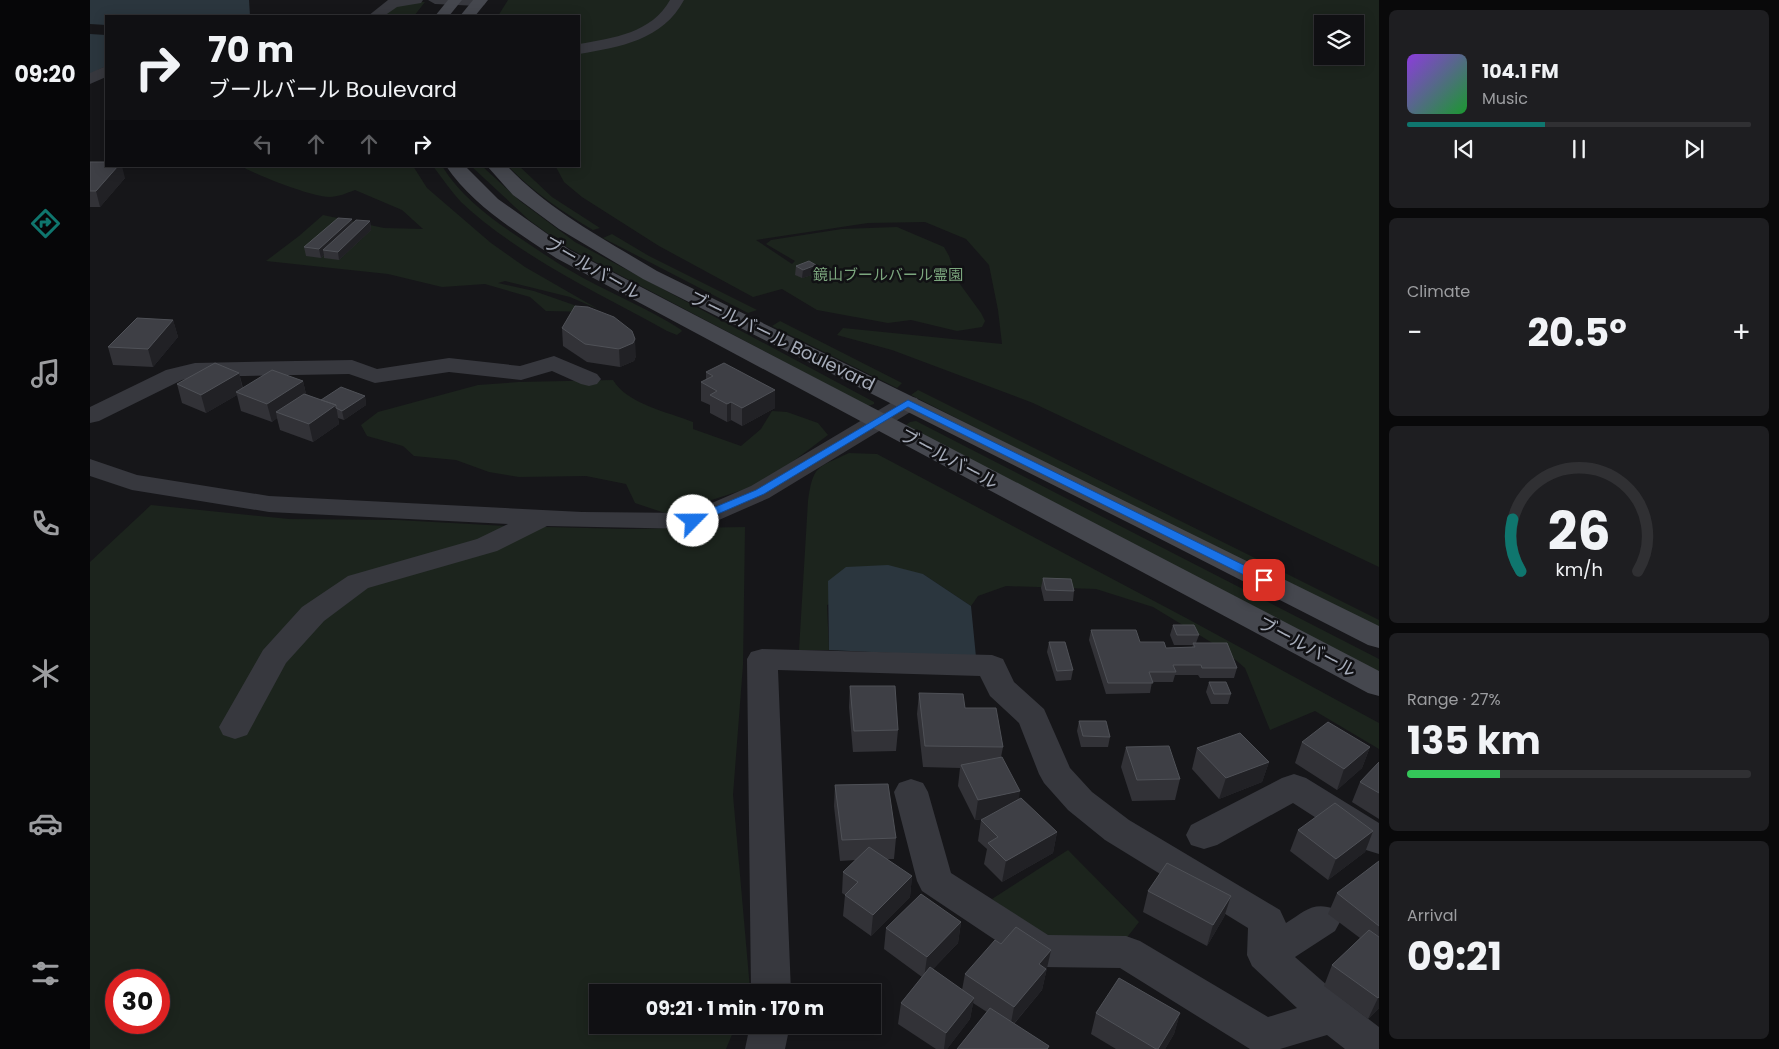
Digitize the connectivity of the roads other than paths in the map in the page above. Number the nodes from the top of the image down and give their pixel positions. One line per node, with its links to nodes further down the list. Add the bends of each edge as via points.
1 (416, 0): 6 (street, via 393,4)
2 (434, 0): 3 (street)
3 (455, 0): 5 (street); 7 (street)
4 (677, 0): 9 (street, via 669,15 653,26 624,39)
5 (480, 1): 8 (street)
6 (376, 15)
7 (443, 15)
8 (467, 15)
9 (580, 49)
10 (105, 72): 11 (street)
11 (90, 80)
12 (456, 167): 17 (street, ブールバール, via 496,207 563,254)
13 (497, 167): 15 (street, ブールバール Boulevard, via 520,191 566,225 650,275)
14 (589, 379): 16 (street, via 554,363 521,373 449,365 375,376 352,366 195,370 174,375)
15 (908, 403): 17 (street); 20 (street, ブールバール Boulevard)
16 (90, 416)
17 (877, 420): 19 (street, via 760,492 693,521); 21 (street, ブールバール)
18 (90, 467): 19 (street, via 132,482 269,504)
19 (544, 517): 22 (street, via 487,545 358,582 313,614 274,657)
20 (1379, 638)
21 (1379, 686)
22 (235, 727)
23 (911, 792): 29 (street, via 935,881 1042,951 1126,952 1264,1036)
24 (1204, 835): 25 (street, via 1294,787)
25 (1379, 840)
26 (1322, 920): 27 (street)
27 (1266, 955): 28 (street, via 1267,921 1117,830 1080,801 1056,774 1034,717 1001,688 992,666 762,659); 29 (street)
28 (771, 984)
29 (1334, 1015): 32 (street)
30 (768, 1034): 31 (street)
31 (765, 1049)
32 (1378, 1049)

